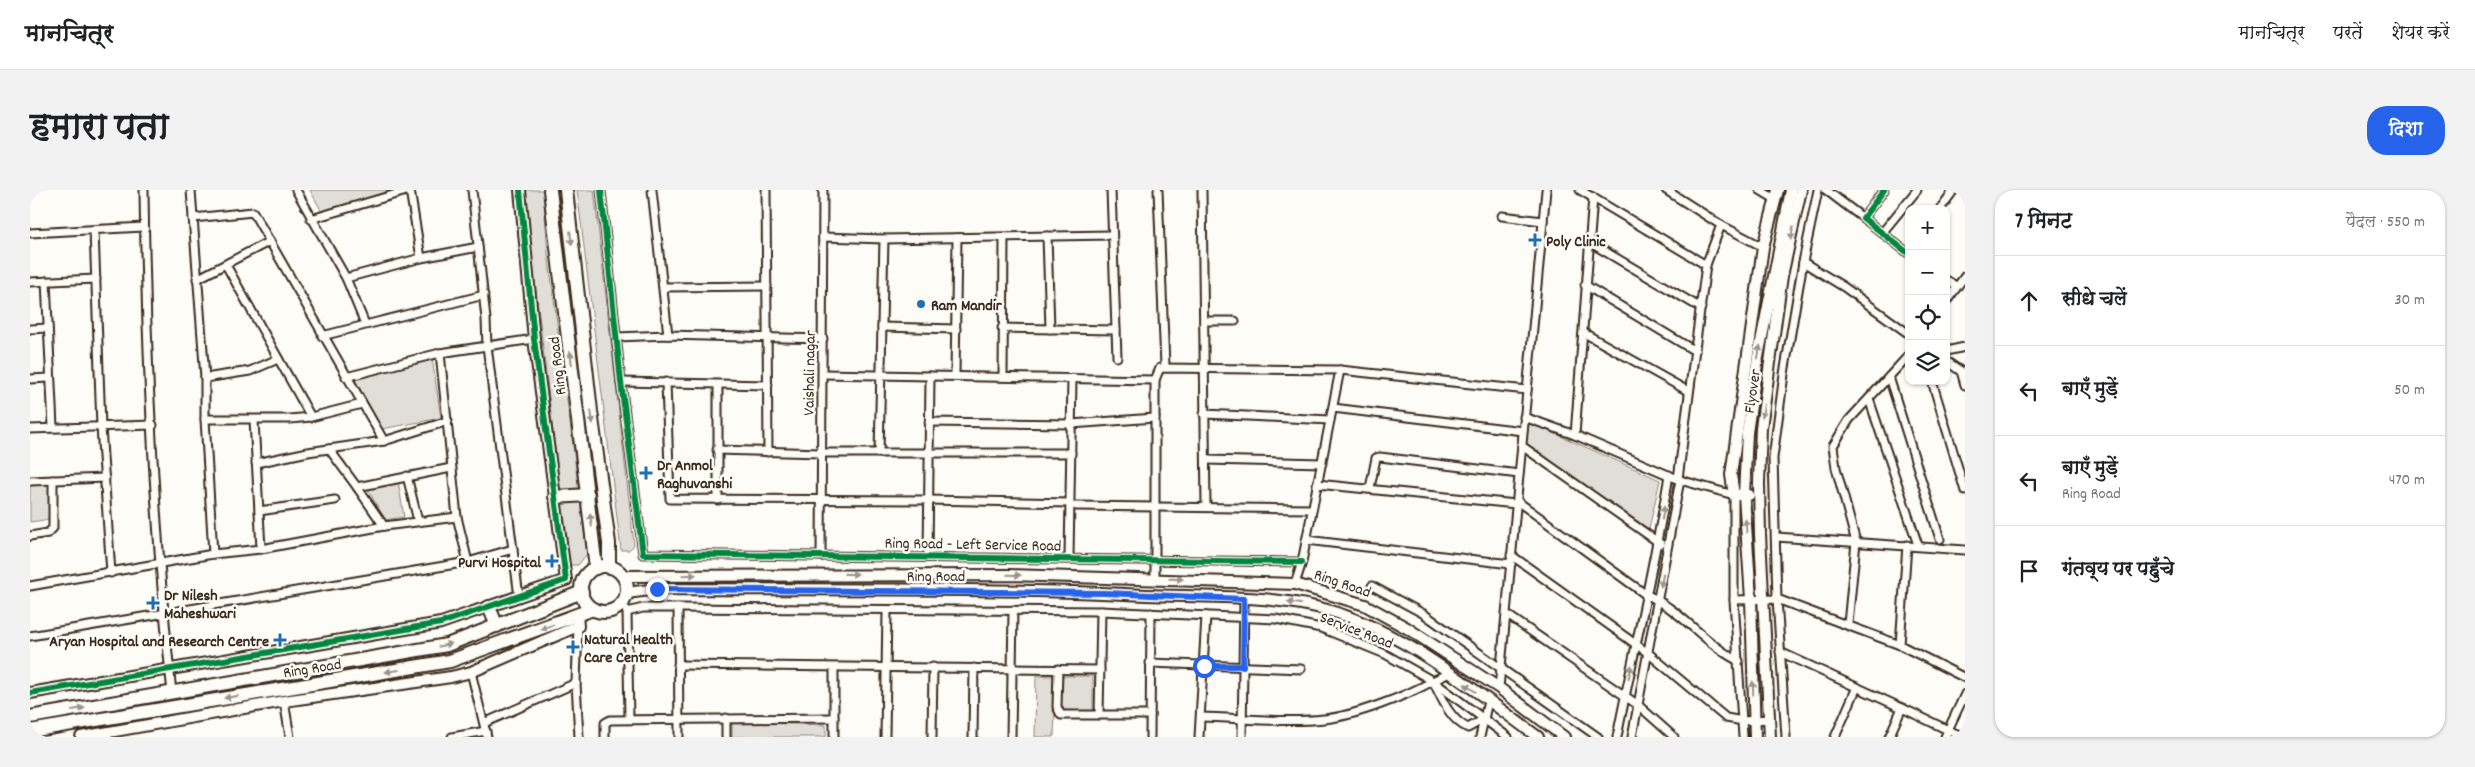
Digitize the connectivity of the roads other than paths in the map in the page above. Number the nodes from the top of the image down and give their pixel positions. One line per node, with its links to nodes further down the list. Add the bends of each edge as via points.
1 (144, 190): 36 (street)
2 (191, 190): 31 (street)
3 (296, 190): 33 (street)
4 (410, 190): 33 (street); 51 (street)
5 (472, 190): 48 (street)
6 (520, 190): 86 (main road)
7 (550, 190): 166 (highway, Ring Road, one-way to 7)
8 (566, 190): 205 (highway, Ring Road, one-way to 205, via 609,543)
9 (601, 190): 84 (street)
10 (652, 190): 66 (street)
11 (766, 190): 64 (street)
12 (823, 190): 42 (street, Vaishali nagar)
13 (1111, 190): 40 (street)
14 (1158, 190): 97 (street)
15 (1202, 190): 70 (street)
16 (1546, 190): 34 (street)
17 (1580, 190): 28 (street)
18 (1666, 190): 35 (street)
19 (1760, 190): 27 (street)
20 (1791, 190): 55 (main road, Flyover)
21 (1801, 190): 55 (main road, Flyover, one-way to 55)
22 (1818, 190): 52 (street)
23 (1826, 190): 32 (street)
24 (1884, 190): 32 (street)
25 (1917, 190): 39 (street)
26 (1954, 190): 29 (street)
27 (1776, 194): 49 (main road)
28 (1593, 197): 47 (street); 54 (street)
29 (1943, 205)
30 (1502, 216): 34 (street)
31 (193, 218): 46 (street, via 254,212); 59 (street)
32 (1863, 218): 39 (street)
33 (311, 219): 58 (street)
34 (1543, 221): 119 (street)
35 (1721, 225): 49 (street); 54 (street)
36 (144, 227): 37 (street); 134 (street)
37 (94, 230): 38 (street); 57 (street)
38 (30, 233)
39 (1882, 233): 50 (street)
40 (1112, 235): 41 (street); 79 (street)
41 (1047, 236): 43 (street); 78 (street)
42 (823, 237): 45 (street); 87 (street, Vaishali nagar)
43 (1004, 237): 44 (street); 75 (street)
44 (957, 238): 45 (street); 77 (street)
45 (884, 239): 73 (street)
46 (270, 241): 53 (street); 83 (street)
47 (1589, 242): 63 (street); 69 (street)
48 (478, 247): 51 (street); 67 (street)
49 (1763, 247): 167 (main road, via 1731,475)
50 (1906, 250)
51 (421, 258): 58 (street)
52 (1802, 262): 80 (street, via 1844,287); 159 (street, via 1773,458)
53 (226, 265): 59 (street); 94 (street)
54 (1706, 265): 69 (street)
55 (1777, 275): 161 (main road, Flyover, one-way to 161, via 1761,428); 167 (main road, Flyover, one-way to 55)
56 (1965, 276): 65 (street)
57 (96, 278): 60 (street); 136 (street)
58 (346, 278): 72 (street)
59 (197, 279): 109 (street)
60 (46, 281): 61 (street); 74 (street)
61 (30, 282)
62 (1950, 282): 65 (street)
63 (1585, 285): 81 (street); 91 (street)
64 (767, 286): 66 (street); 85 (street)
65 (1956, 286): 68 (street)
66 (664, 287): 82 (street)
67 (484, 295): 72 (street); 88 (street)
68 (1950, 296)
69 (1701, 308): 91 (street)
70 (1204, 321): 71 (street); 98 (street)
71 (1235, 321)
72 (365, 324): 83 (street)
73 (882, 327): 77 (street); 102 (street)
74 (48, 328): 76 (street); 108 (street)
75 (1002, 328): 78 (street); 106 (street)
76 (30, 329)
77 (956, 329): 104 (street)
78 (1050, 329): 79 (street)
79 (1116, 330): 93 (street)
80 (1905, 331)
81 (1584, 333): 120 (street); 139 (street)
82 (668, 335): 84 (street); 85 (street)
83 (322, 336): 105 (street)
84 (616, 337): 113 (street)
85 (768, 338): 87 (street); 116 (street)
86 (534, 339): 88 (street); 169 (main road)
87 (823, 339): 101 (street, Vaishali nagar)
88 (486, 346): 92 (street); 193 (street)
89 (1965, 347): 90 (street)
90 (1950, 350)
91 (1695, 351): 120 (street)
92 (440, 353): 105 (street); 131 (street)
93 (1117, 357)
94 (278, 359): 109 (street, via 250,371); 125 (street)
95 (1905, 359): 107 (street)
96 (1950, 363): 100 (street)
97 (1165, 366): 98 (street); 112 (street, via 1160,368)
98 (1205, 368): 99 (street); 124 (street)
99 (1340, 370): 119 (street); 123 (street)
100 (1963, 373): 118 (street)
101 (823, 374): 102 (street); 145 (street, Vaishali nagar)
102 (881, 375): 103 (street); 146 (street)
103 (930, 376): 104 (street); 132 (street)
104 (955, 376): 106 (street)
105 (346, 377): 122 (street)
106 (1003, 377): 110 (street)
107 (1889, 377): 121 (street); 185 (street)
108 (49, 378): 111 (street); 135 (street)
109 (205, 378): 128 (street)
110 (1072, 378): 112 (street); 133 (street)
111 (30, 379)
112 (1155, 380): 127 (street)
113 (622, 382): 114 (street); 197 (street, Ring Road - Left Service Road, via 644,554)
114 (666, 382): 115 (street); 171 (street, via 670,499)
115 (718, 385): 116 (street); 143 (street)
116 (768, 385): 144 (street)
117 (1933, 385): 165 (street)
118 (1965, 385)
119 (1527, 390): 126 (street)
120 (1688, 391): 158 (street)
121 (1869, 399): 188 (street, via 1849,420 1833,446); 190 (street)
122 (362, 404): 125 (street); 140 (street)
123 (1332, 408): 130 (street); 138 (street)
124 (1204, 414): 130 (street); 149 (street)
125 (311, 417): 129 (street)
126 (1524, 417): 138 (street); 139 (street)
127 (1155, 418): 133 (street); 176 (street)
128 (204, 419): 129 (street); 195 (street)
129 (254, 420): 150 (street)
130 (1330, 420): 151 (street)
131 (448, 422): 140 (street); 152 (street)
132 (929, 422): 133 (street); 147 (street)
133 (1071, 424): 148 (street)
134 (152, 425): 136 (street); 203 (street)
135 (53, 427): 136 (street); 137 (street)
136 (101, 427): 156 (street)
137 (30, 429)
138 (1523, 431): 141 (street)
139 (1575, 435): 155 (street)
140 (384, 441): 142 (street)
141 (1522, 446): 153 (street); 187 (street)
142 (329, 449): 150 (street); 163 (street)
143 (717, 450): 144 (street); 171 (street)
144 (768, 452): 145 (street)
145 (821, 453): 146 (street); 172 (street, Vaishali nagar)
146 (880, 453): 147 (street)
147 (929, 453): 148 (street); 173 (street)
148 (1071, 453): 175 (street)
149 (1206, 460): 151 (street); 177 (street)
150 (256, 463): 179 (street)
151 (1322, 463): 162 (street)
152 (451, 468): 154 (street); 180 (street)
153 (1519, 474): 164 (street, via 1380,457 1374,464); 174 (street)
154 (407, 476): 163 (street); 181 (street)
155 (1668, 476): 158 (street); 187 (street, one-way to 155)
156 (105, 478): 157 (street); 206 (street)
157 (53, 480): 160 (street); 183 (street, via 53,528 48,533)
158 (1679, 480): 167 (street); 191 (street)
159 (1774, 480): 161 (street); 184 (street)
160 (30, 481)
161 (1759, 481): 168 (main road, Flyover)
162 (1317, 484): 164 (street); 178 (street)
163 (357, 487): 182 (street)
164 (1370, 488): 174 (street)
165 (1965, 491)
166 (588, 495): 169 (highway); 205 (highway, Ring Road, one-way to 166)
167 (1739, 495): 168 (main road); 219 (main road, one-way to 167); 220 (street)
168 (1759, 495): 215 (main road, Flyover)
169 (555, 497): 214 (main road, via 566,580)
170 (335, 500): 179 (street)
171 (718, 500): 172 (street)
172 (822, 500): 173 (street); 197 (street, Vaishali nagar)
173 (928, 500): 175 (street); 198 (street)
174 (1516, 503): 196 (street); 213 (street)
175 (1073, 505): 176 (street); 199 (street)
176 (1157, 506): 177 (street); 200 (street)
177 (1206, 506): 178 (street)
178 (1312, 509): 186 (street)
179 (259, 510): 192 (street)
180 (457, 517): 181 (street); 201 (street)
181 (418, 521): 182 (street)
182 (384, 526): 192 (street)
183 (30, 536)
184 (1776, 537): 188 (street); 216 (street)
185 (1940, 539)
186 (1306, 540): 202 (street); 204 (street)
187 (1658, 542): 191 (street); 213 (street)
188 (1856, 542): 189 (street); 234 (street)
189 (1907, 544): 190 (street); 237 (street)
190 (1918, 545): 194 (street)
191 (1668, 548): 218 (street, one-way to 218)
192 (261, 549): 195 (street)
193 (513, 549): 201 (street); 214 (street)
194 (1965, 550)
195 (213, 554): 203 (street)
196 (1511, 555): 204 (street); 238 (street)
197 (821, 556): 198 (street, Ring Road - Left Service Road)
198 (928, 557): 199 (street, Ring Road - Left Service Road)
199 (1070, 558): 200 (street, Ring Road - Left Service Road)
200 (1156, 561): 202 (street, Ring Road - Left Service Road); 208 (street)
201 (468, 562): 228 (street)
202 (1302, 562): 209 (street)
203 (160, 564): 206 (street); 228 (street)
204 (1511, 564): 230 (street)
205 (602, 568): 207 (highway); 212 (highway, via 584,580)
206 (110, 572): 210 (street)
207 (622, 576): 208 (main road, Ring Road, one-way to 208, via 990,574); 221 (highway)
208 (1155, 579): 209 (main road, Ring Road, one-way to 209)
209 (1295, 584): 241 (main road, Ring Road, via 1365,605)
210 (30, 586)
211 (1372, 586): 249 (street, via 1424,614)
212 (582, 592): 224 (highway, via 587,605); 235 (highway, Ring Road)
213 (1645, 594): 218 (street); 238 (street)
214 (519, 597): 222 (main road)
215 (1762, 598): 216 (street); 219 (street); 283 (main road, Flyover)
216 (1777, 598): 234 (street); 239 (street)
217 (1244, 599): 221 (main road, Ring Road, via 1105,593 657,589); 232 (street); 258 (main road, Ring Road, one-way to 217, via 1404,643 1318,607)
218 (1659, 599): 240 (street); 242 (street, via 1724,654)
219 (1751, 599): 220 (street); 285 (main road, one-way to 219)
220 (1734, 600): 242 (street)
221 (626, 603): 223 (street, Service Road, via 643,608); 224 (highway, via 609,612); 281 (street)
222 (489, 607): 235 (highway); 250 (main road, via 441,623)
223 (678, 608): 226 (street, Service Road); 244 (street)
224 (593, 609): 233 (highway, Ring Road)
225 (1013, 610): 226 (street, Service Road); 227 (street, Service Road); 253 (street)
226 (887, 611): 245 (street)
227 (1101, 611): 229 (street, Service Road); 256 (street)
228 (165, 613): 236 (street); 250 (street)
229 (1151, 613): 231 (street, Service Road); 243 (street)
230 (1506, 614): 249 (street); 267 (street)
231 (1206, 616): 232 (street, Service Road); 246 (street)
232 (1244, 618): 247 (street); 260 (street, Service Road, via 1276,619 1321,628 1385,654)
233 (578, 621): 257 (main road); 261 (street); 271 (highway, Ring Road, one-way to 271, via 450,661)
234 (1848, 624): 237 (street)
235 (497, 626): 265 (highway, Ring Road, one-way to 235, via 448,645)
236 (30, 636)
237 (1900, 645): 259 (street)
238 (1636, 646): 240 (street); 267 (street, one-way to 238)
239 (1780, 652): 262 (street); 317 (street)
240 (1648, 653): 270 (street); 286 (street, via 1726,718)
241 (1457, 659): 258 (main road); 263 (main road, Ring Road)
242 (1739, 661): 286 (street)
243 (1150, 663): 246 (street); 274 (street)
244 (678, 665): 251 (street); 277 (street)
245 (886, 666): 248 (street); 251 (street); 299 (street)
246 (1204, 666): 247 (street); 276 (street)
247 (1243, 666): 255 (street); 280 (street)
248 (933, 667): 252 (street); 300 (street)
249 (1501, 667): 263 (street); 310 (street)
250 (170, 668): 264 (main road); 265 (street)
251 (834, 668): 279 (street)
252 (974, 668): 253 (street); 301 (street)
253 (1011, 669): 254 (street); 302 (street)
254 (1058, 669): 256 (street); 273 (street, via 1058,712 1061,715)
255 (1301, 669)
256 (1100, 670): 273 (street)
257 (471, 672): 269 (main road); 287 (street)
258 (1448, 673): 260 (street); 268 (main road, Ring Road, one-way to 258)
259 (1965, 678)
260 (1433, 681): 280 (street, via 1411,694 1332,718); 282 (street, Service Road); 282 (street, via 1446,707 1461,725 1468,728)
261 (576, 683): 287 (street); 294 (street)
262 (1857, 687): 272 (street); 318 (street)
263 (1499, 688): 309 (main road, Ring Road)
264 (30, 693)
265 (172, 693): 275 (highway, Ring Road, one-way to 265)
266 (1965, 694): 290 (street)
267 (1625, 697): 270 (street); 311 (street)
268 (1488, 700): 282 (street); 308 (main road, Ring Road)
269 (284, 702): 284 (main road); 292 (street)
270 (1638, 705): 312 (street); 313 (street)
271 (168, 707): 284 (highway); 288 (highway, Ring Road)
272 (1902, 708): 290 (street); 319 (street)
273 (1099, 715): 274 (street)
274 (1150, 715): 303 (street)
275 (30, 717)
276 (1201, 717): 280 (street); 304 (street)
277 (678, 718): 278 (street); 281 (street); 296 (street)
278 (726, 718): 279 (street); 297 (street)
279 (834, 718): 298 (street)
280 (1242, 718): 305 (street)
281 (629, 719): 295 (street, via 605,722)
282 (1484, 719): 306 (street); 307 (street, Service Road)
283 (1768, 719): 285 (street); 316 (main road, Flyover)
284 (171, 720): 291 (main road)
285 (1754, 720): 286 (street); 315 (main road)
286 (1743, 721): 314 (street)
287 (484, 723): 289 (street)
288 (30, 731)
289 (487, 734): 293 (street)
290 (1947, 734): 320 (street)
291 (81, 737)
292 (290, 737)
293 (452, 737)
294 (580, 737)
295 (605, 737)
296 (679, 737)
297 (726, 737)
298 (834, 737)
299 (885, 737)
300 (932, 737)
301 (973, 737)
302 (1011, 737)
303 (1150, 737)
304 (1199, 737)
305 (1242, 737)
306 (1480, 737)
307 (1508, 737)
308 (1538, 737)
309 (1564, 737)
310 (1598, 737)
311 (1617, 737)
312 (1632, 737)
313 (1674, 737)
314 (1744, 737)
315 (1755, 737)
316 (1770, 737)
317 (1786, 737)
318 (1835, 737)
319 (1889, 737)
320 (1964, 737)

